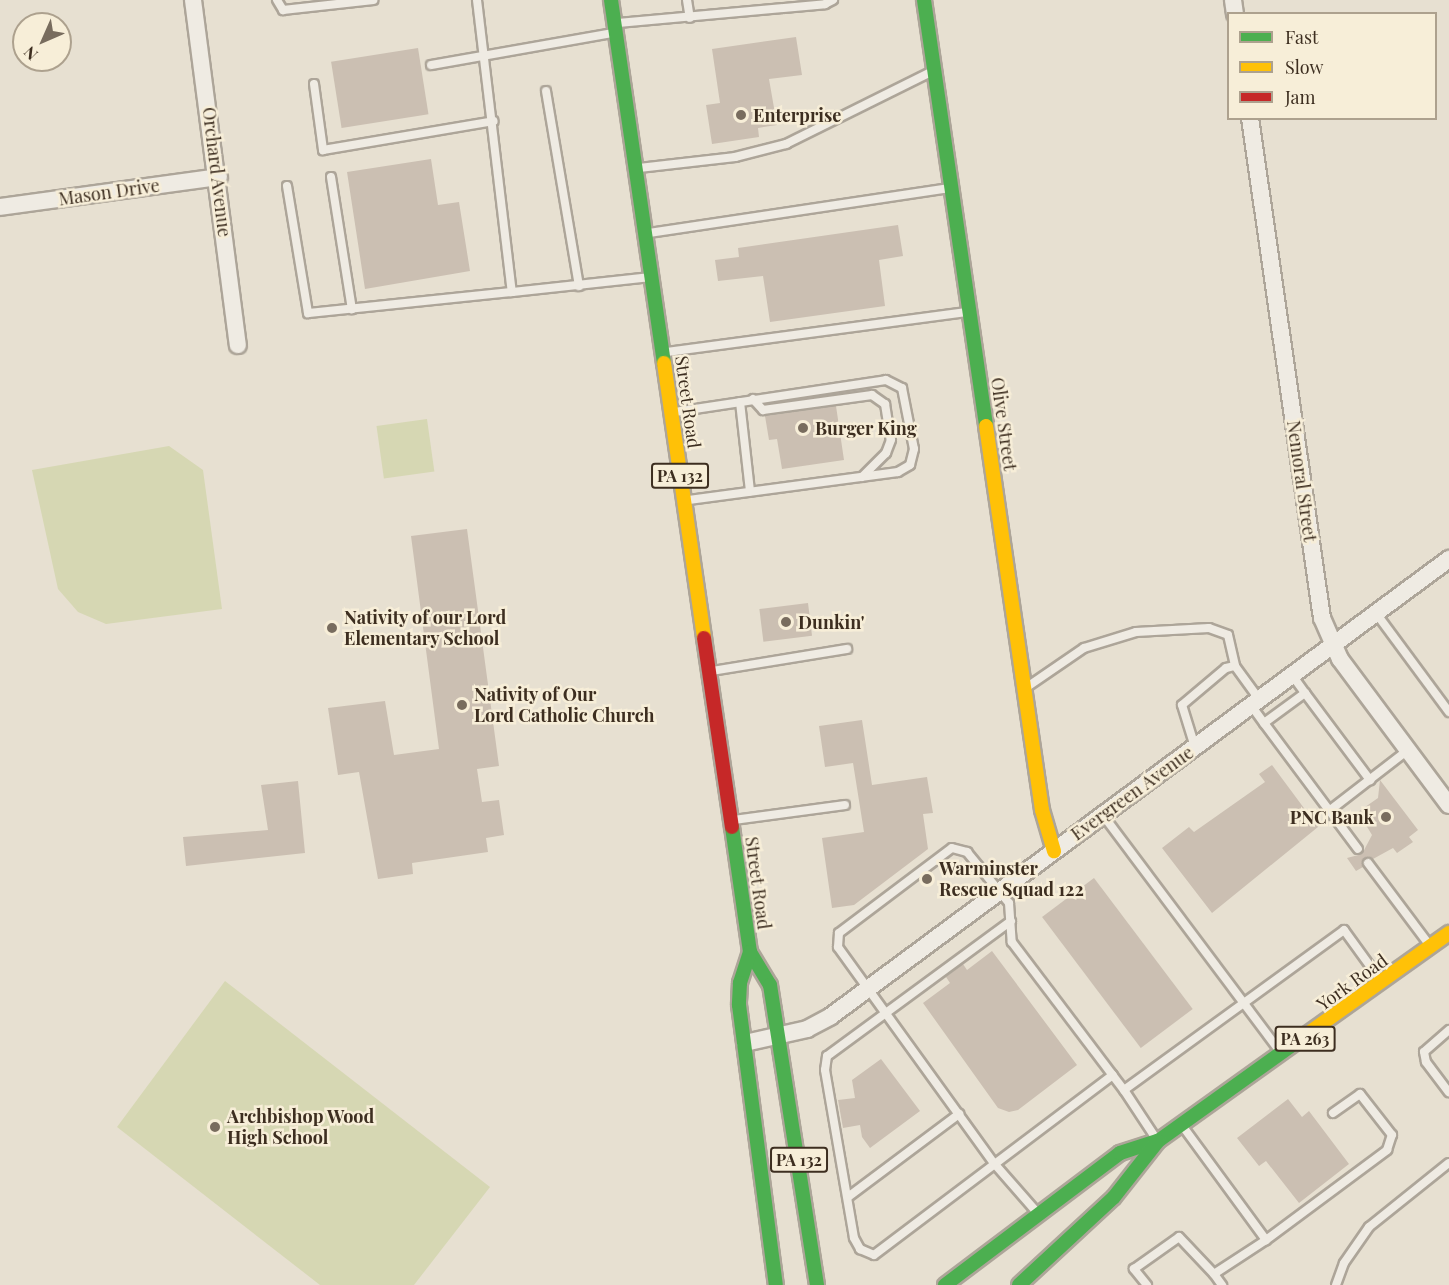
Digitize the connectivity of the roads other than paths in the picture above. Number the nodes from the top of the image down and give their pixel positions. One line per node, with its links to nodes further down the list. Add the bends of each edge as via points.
1 (193, 0): 19 (street, Orchard Avenue)
2 (277, 0): 3 (lane, via 283,10)
3 (373, 0)
4 (477, 0): 11 (lane)
5 (611, 0): 10 (main road, Street Road / PA 132)
6 (687, 0): 9 (lane)
7 (832, 0): 9 (lane, via 825,4)
8 (924, 0): 13 (main road, Olive Street)
9 (690, 18): 10 (lane)
10 (615, 28): 11 (lane); 18 (main road, Street Road / PA 132)
11 (485, 56): 12 (lane); 17 (lane)
12 (431, 65)
13 (935, 70): 18 (lane, via 786,144 735,157); 22 (main road, Olive Street)
14 (314, 84): 17 (lane, via 323,150)
15 (546, 91): 26 (lane)
16 (1250, 120): 40 (street, Nemoral Street, via 1322,618)
17 (494, 121): 27 (lane)
18 (636, 169): 24 (main road, Street Road / PA 132)
19 (219, 177): 23 (street, Mason Drive); 30 (street, Orchard Avenue)
20 (331, 177): 28 (lane)
21 (287, 186): 28 (lane, via 308,313)
22 (952, 188): 24 (lane); 29 (main road, Olive Street)
23 (0, 207)
24 (645, 233): 25 (main road, Street Road / PA 132)
25 (651, 276): 26 (lane); 31 (main road, Street Road / PA 132)
26 (579, 286): 27 (lane)
27 (512, 292): 28 (lane)
28 (352, 309)
29 (970, 311): 31 (lane); 45 (main road, Olive Street)
30 (238, 345)
31 (662, 352): 34 (main road, Street Road / PA 132)
32 (753, 399): 33 (lane); 35 (lane, via 763,410 872,395 885,404 891,440 886,453); 35 (lane, via 874,381 896,382 905,397 914,458 898,472)
33 (740, 402): 34 (lane); 36 (lane)
34 (671, 412): 37 (main road, Street Road / PA 132)
35 (861, 477): 36 (lane)
36 (750, 491): 37 (lane)
37 (684, 500): 43 (main road, Street Road / PA 132)
38 (1449, 559): 39 (street, Evergreen Avenue)
39 (1376, 613): 40 (street, Evergreen Avenue); 48 (lane)
40 (1334, 644): 44 (street, Evergreen Avenue); 51 (street, Nemoral Street, via 1340,659)
41 (847, 649): 43 (lane)
42 (1235, 666): 45 (lane, via 1228,635 1209,628 1136,632 1084,648); 47 (lane); 50 (lane, via 1226,668 1182,705)
43 (709, 671): 57 (main road, Street Road / PA 132)
44 (1292, 675): 46 (lane); 47 (street, Evergreen Avenue)
45 (1024, 688): 59 (main road, Olive Street, via 1042,810)
46 (1305, 693): 49 (lane); 52 (lane)
47 (1259, 699): 49 (lane, via 1253,708); 50 (street, Evergreen Avenue)
48 (1449, 712)
49 (1264, 723): 55 (lane)
50 (1195, 747): 56 (street, Evergreen Avenue)
51 (1408, 750): 52 (lane); 54 (street, Nemoral Street)
52 (1370, 780): 55 (lane)
53 (845, 805): 57 (lane)
54 (1449, 805)
55 (1329, 811): 58 (lane)
56 (1103, 814): 59 (street, Evergreen Avenue); 68 (lane)
57 (731, 820): 65 (main road, Street Road / PA 132)
58 (1359, 849)
59 (1054, 851): 61 (street, Evergreen Avenue)
60 (1368, 863): 64 (lane)
61 (1000, 891): 62 (lane, via 1009,903); 67 (street, Evergreen Avenue); 67 (lane, via 967,852 952,848 839,933 838,947)
62 (1011, 921): 69 (lane); 74 (lane, via 1012,942)
63 (1449, 933): 64 (main road, York Road / PA 263)
64 (1431, 946): 66 (main road, York Road / PA 263)
65 (750, 952): 71 (main road, Street Road / PA 132, via 770,985); 72 (main road, Street Road / PA 132, via 740,983)
66 (1382, 982): 68 (lane, via 1344,930); 73 (main road, York Road / PA 263)
67 (868, 988): 69 (lane); 71 (street, Evergreen Avenue, via 819,1023)
68 (1244, 1002): 73 (lane); 75 (lane)
69 (886, 1014): 78 (lane); 83 (lane, via 827,1056 825,1070)
70 (1449, 1030): 76 (lane, via 1424,1052 1426,1062)
71 (779, 1035): 72 (street, Evergreen Avenue); 88 (main road, Street Road / PA 132)
72 (745, 1043): 87 (main road, Street Road / PA 132)
73 (1282, 1055): 79 (main road, York Road / PA 263)
74 (1113, 1075): 75 (lane); 81 (lane)
75 (1124, 1090): 80 (lane)
76 (1449, 1092)
77 (1333, 1113): 85 (lane, via 1360,1094 1392,1135 1387,1150)
78 (959, 1114): 81 (lane); 83 (lane)
79 (1182, 1125): 80 (main road, York Road / PA 263); 85 (lane)
80 (1158, 1141): 84 (main road, York Road / PA 263, via 1120,1153); 90 (main road, York Road / PA 263, via 1114,1197)
81 (993, 1162): 83 (lane, via 874,1255 860,1249 854,1238); 84 (lane)
82 (1449, 1163): 93 (lane, via 1369,1227 1344,1263)
83 (848, 1197)
84 (1038, 1214): 89 (main road, York Road / PA 263)
85 (1266, 1240): 86 (lane)
86 (1214, 1274): 91 (lane, via 1179,1237 1134,1269); 92 (lane)
87 (776, 1285)
88 (817, 1285)
89 (945, 1285)
90 (1019, 1285)
91 (1147, 1285)
92 (1222, 1285)
93 (1336, 1285)

